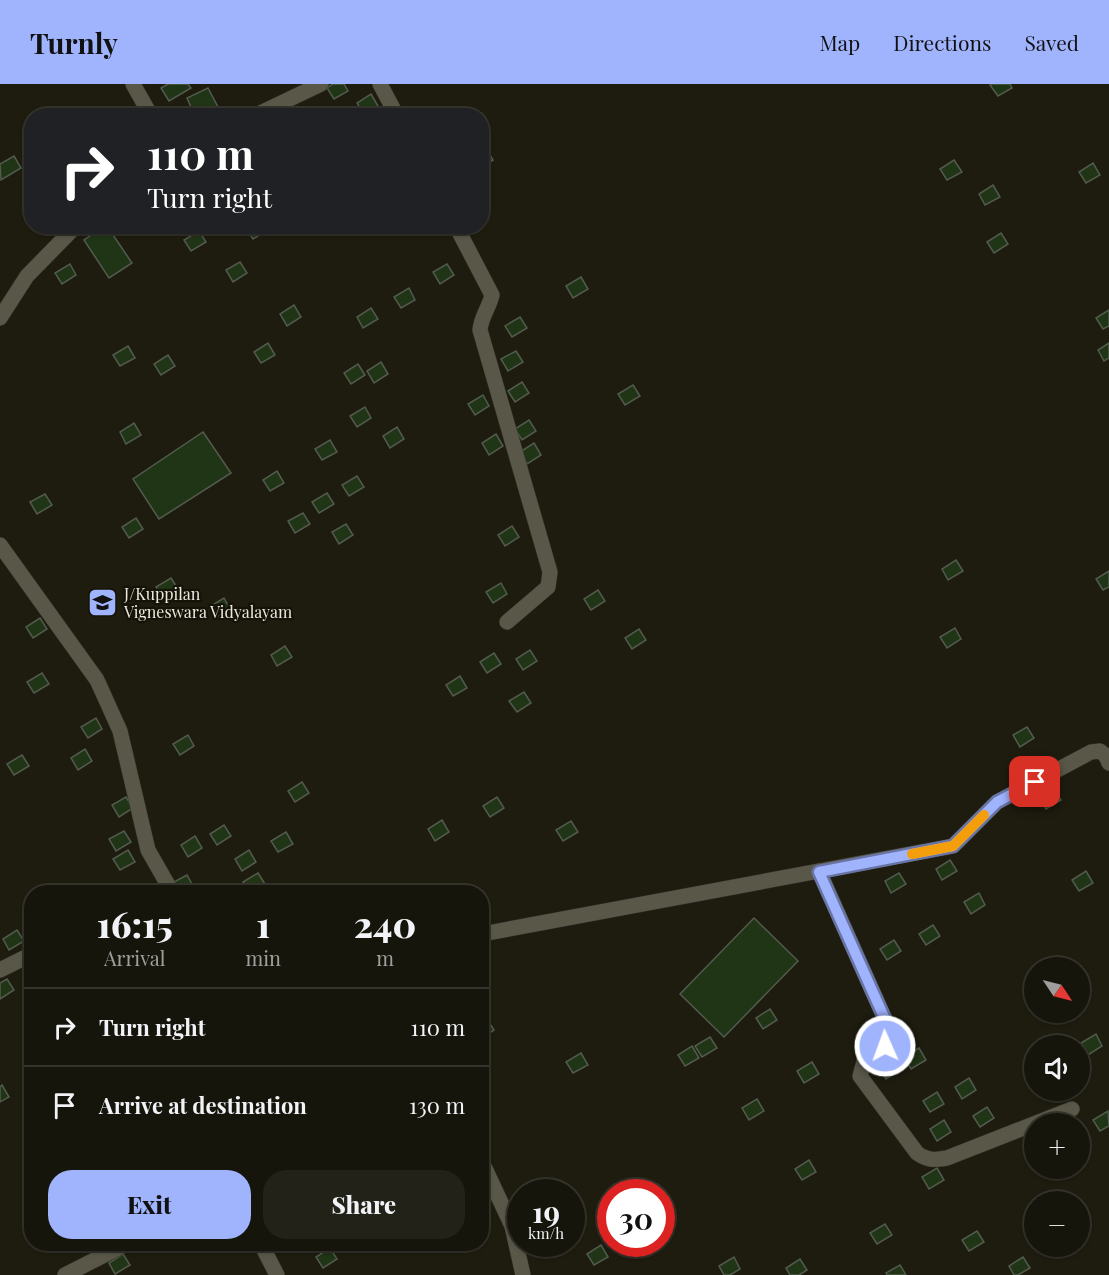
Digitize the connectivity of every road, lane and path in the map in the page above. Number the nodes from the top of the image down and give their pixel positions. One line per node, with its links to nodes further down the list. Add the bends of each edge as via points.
1 (133, 84): 4 (street)
2 (321, 84): 5 (street)
3 (380, 84): 6 (street)
4 (146, 108)
5 (271, 108)
6 (393, 108)
7 (68, 234): 9 (street, via 27,276)
8 (460, 234): 11 (street, via 492,294 480,330 550,572 549,587)
9 (0, 318)
10 (0, 545): 14 (street, via 97,680 120,731 148,850)
11 (507, 622)
12 (1109, 763): 13 (street, via 1100,751 1091,752 997,802 953,846)
13 (819, 872): 15 (street); 18 (street, via 888,1026 885,1046 865,1059 860,1076 917,1154 933,1161 947,1158)
14 (168, 885)
15 (489, 933)
16 (24, 958): 17 (street)
17 (0, 970)
18 (1072, 1109)
19 (489, 1177): 24 (street, via 512,1226)
20 (112, 1251): 22 (street)
21 (265, 1251): 23 (street)
22 (65, 1275)
23 (278, 1275)
24 (523, 1275)

